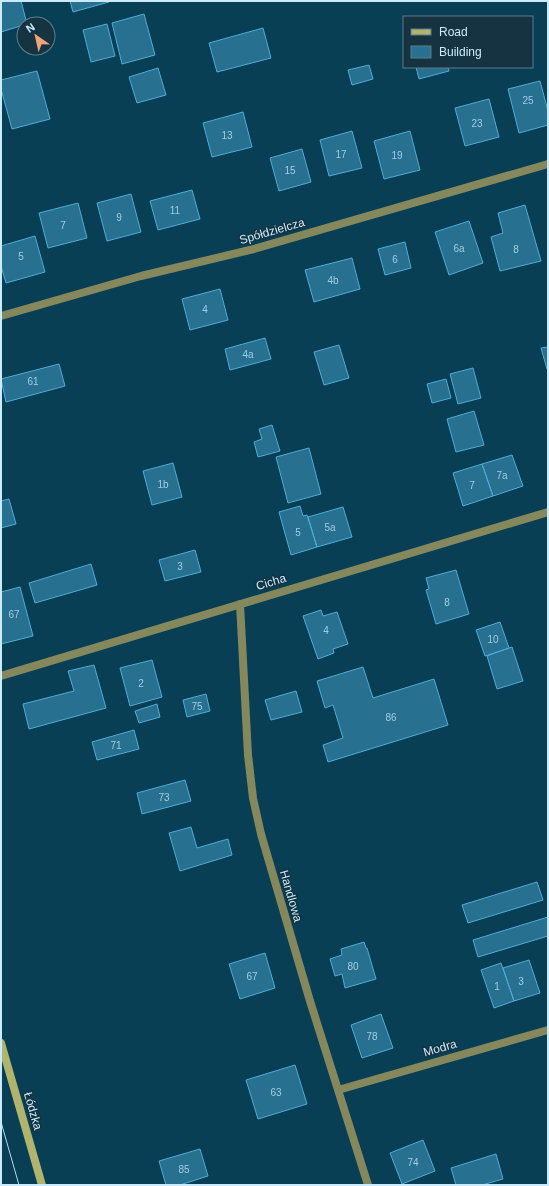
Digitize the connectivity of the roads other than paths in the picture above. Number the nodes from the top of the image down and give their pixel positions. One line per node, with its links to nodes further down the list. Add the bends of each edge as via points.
1 (548, 164): 2 (street, Spółdzielcza, via 254,250 141,276)
2 (1, 316)
3 (548, 512): 4 (street, Cicha)
4 (240, 604): 5 (street, Cicha); 8 (street, Handlowa, via 248,755 253,798 263,841)
5 (1, 676)
6 (548, 1030): 8 (street, Modra)
7 (1, 1043): 9 (main road, Łódzka)
8 (338, 1090): 10 (street, Handlowa)
9 (42, 1185)
10 (368, 1185)

